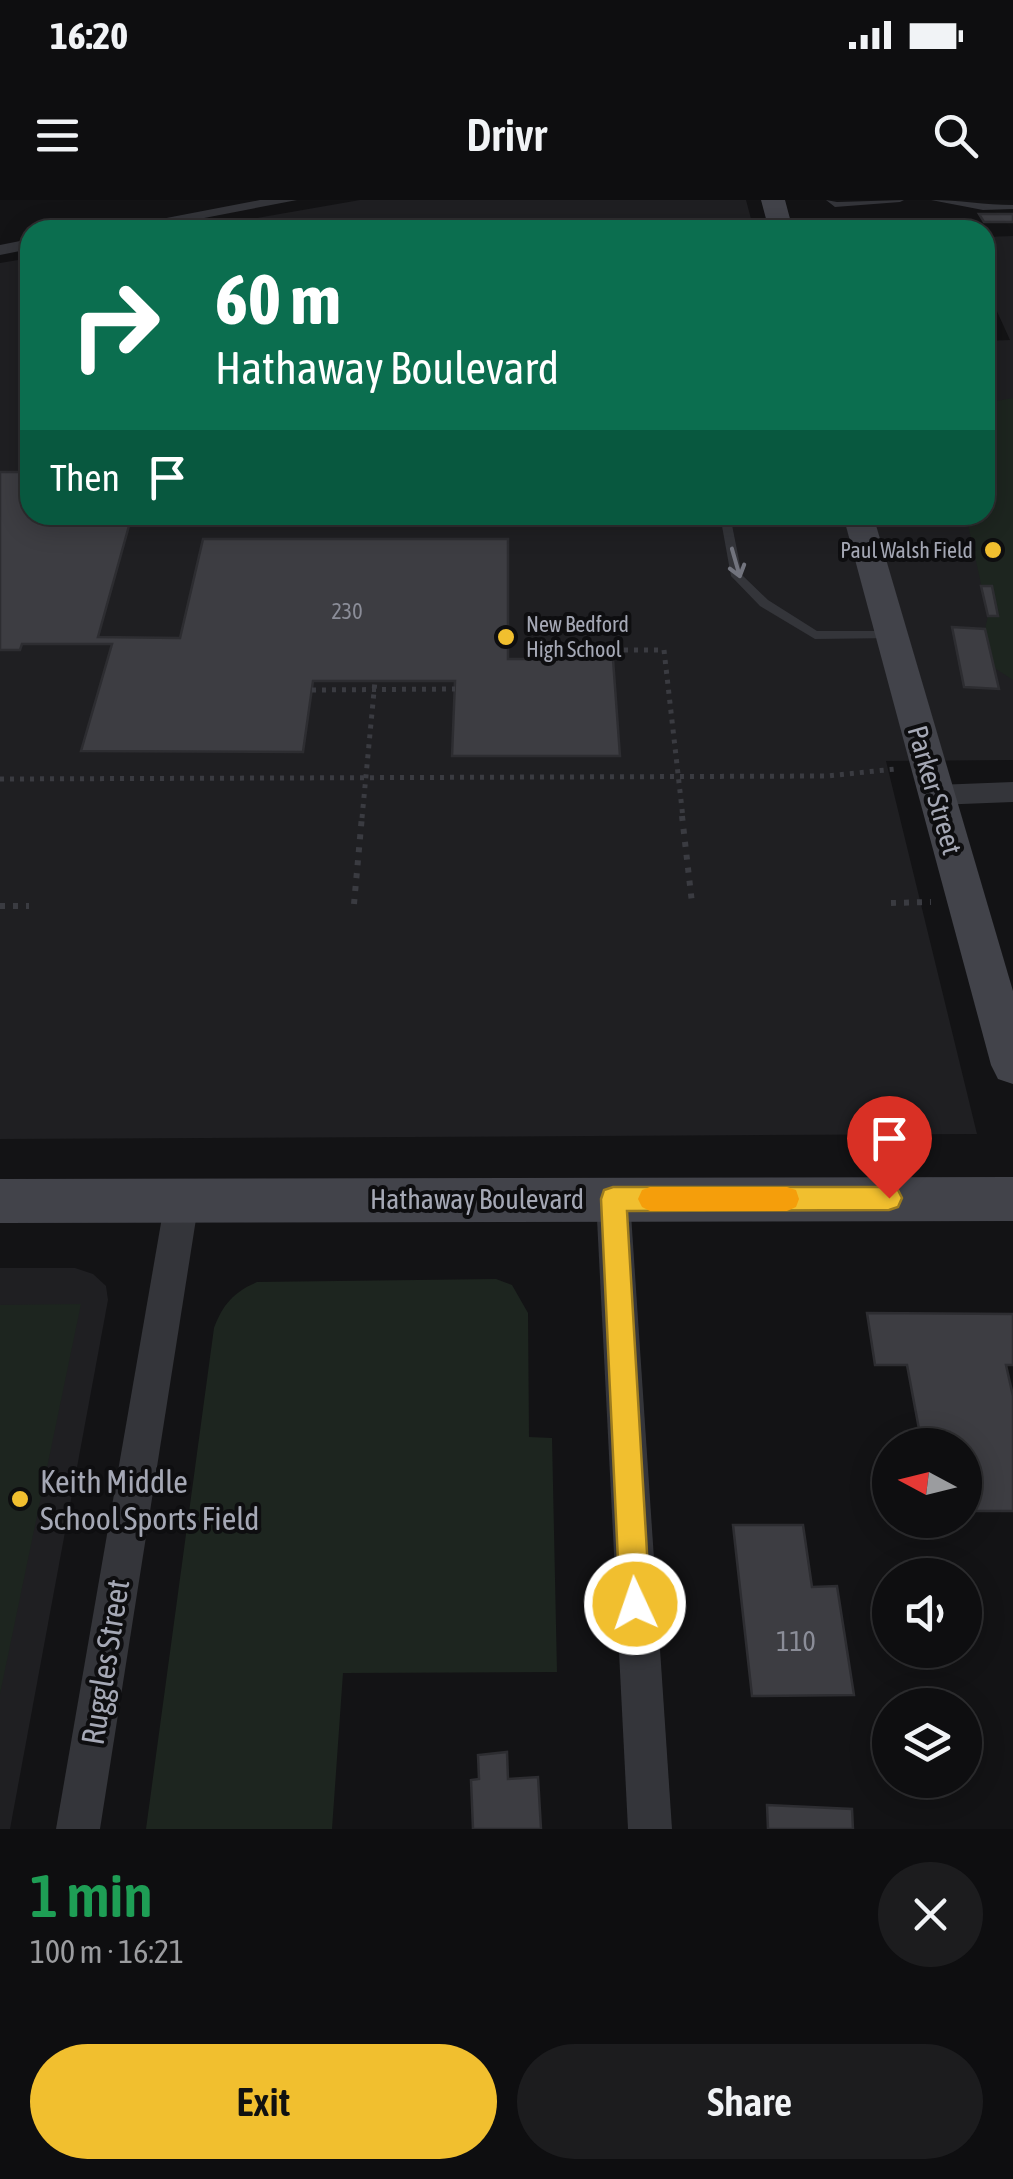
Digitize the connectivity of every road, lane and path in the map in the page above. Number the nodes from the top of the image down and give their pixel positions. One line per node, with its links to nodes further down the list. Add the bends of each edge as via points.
1 (290, 200): 6 (street)
2 (830, 200): 3 (lane, via 834,206)
3 (900, 200)
4 (934, 200): 5 (lane)
5 (1013, 207)
6 (171, 220)
7 (727, 525): 9 (lane, one-way to 9, via 737,576 764,603 815,635)
8 (861, 525): 9 (main road, Parker Street)
9 (891, 635): 20 (main road, Parker Street)
10 (604, 659): 16 (path, via 603,650 664,650)
11 (375, 681): 13 (path)
12 (312, 690): 13 (path)
13 (374, 690): 14 (path); 17 (path)
14 (455, 690)
15 (896, 768): 16 (path, via 827,776)
16 (678, 777): 17 (path); 22 (path)
17 (366, 778): 18 (path); 24 (path)
18 (0, 779)
19 (1013, 792): 20 (street)
20 (936, 795): 27 (main road, Parker Street)
21 (932, 902): 23 (path)
22 (692, 903)
23 (891, 903)
24 (354, 904)
25 (0, 906): 26 (path)
26 (28, 906)
27 (1013, 1064)
28 (613, 1199): 29 (main road, Hathaway Boulevard); 30 (main road, Hathaway Boulevard); 33 (street)
29 (1013, 1199)
30 (182, 1200): 31 (main road, Hathaway Boulevard); 32 (street, Ruggles Street)
31 (0, 1201)
32 (78, 1829)
33 (650, 1829)

